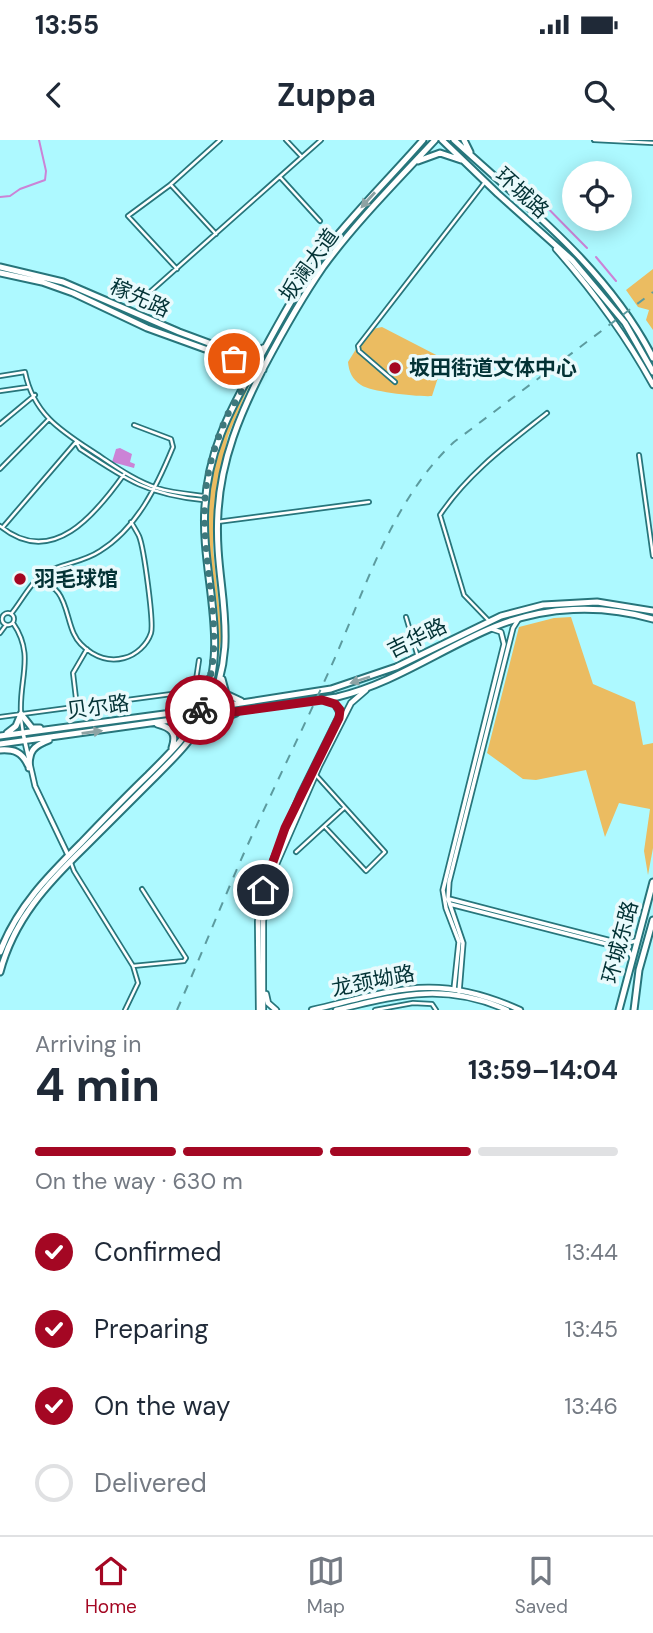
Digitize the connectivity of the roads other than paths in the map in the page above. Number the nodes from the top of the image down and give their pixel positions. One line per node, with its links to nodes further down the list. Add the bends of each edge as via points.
1 (220, 140): 17 (street)
2 (286, 140): 11 (street)
3 (321, 140): 11 (street)
4 (421, 140): 25 (main road, 坂澜大道, one-way to 25, via 318,260)
5 (435, 140): 13 (main road, 坂澜大道)
6 (442, 140): 14 (main road, 环城路)
7 (454, 140): 12 (main road, 环城路)
8 (464, 140): 12 (main road)
9 (594, 140): 10 (street)
10 (653, 143)
11 (302, 157): 15 (street)
12 (474, 158): 27 (main road, 环城路, via 609,289)
13 (415, 162): 14 (main road, via 440,153); 29 (main road, 坂澜大道, via 325,265)
14 (466, 162): 16 (main road, 环城路)
15 (280, 177): 18 (street); 20 (street)
16 (485, 181): 19 (main road, 环城路); 32 (street, via 358,346)
17 (170, 184): 20 (street); 22 (street, via 128,216)
18 (320, 221)
19 (541, 232): 30 (main road, 环城路, via 610,303); 34 (main road, via 601,304)
20 (216, 234): 22 (street)
21 (0, 267): 26 (main road, 稼先路, via 63,282)
22 (177, 269): 24 (street)
23 (0, 273): 26 (main road, 稼先路, via 63,289 147,328)
24 (141, 300)
25 (266, 345): 26 (main road, via 254,354); 28 (main road, 坂澜大道)
26 (237, 357): 28 (main road, 稼先路); 33 (main road)
27 (653, 358)
28 (256, 364): 29 (main road, 稼先路); 33 (main road, 坂澜大道)
29 (264, 367): 50 (main road, 坂澜大道, via 229,449)
30 (653, 372)
31 (0, 376): 35 (street, via 25,372)
32 (395, 382)
33 (245, 383): 47 (main road, 坂澜大道, via 218,437)
34 (653, 385)
35 (28, 387): 36 (street); 37 (street)
36 (0, 391)
37 (34, 396): 39 (street); 40 (street)
38 (547, 413): 60 (street, via 474,473 440,516 464,595)
39 (49, 419): 42 (street); 44 (street)
40 (0, 424)
41 (134, 425): 46 (street, via 171,439 173,447)
42 (76, 442): 45 (street); 51 (street)
43 (639, 455): 52 (street)
44 (0, 469)
45 (123, 475): 46 (street); 51 (street, via 89,515 58,538 31,541)
46 (154, 489): 47 (street); 49 (street)
47 (205, 498): 69 (main road, 坂澜大道, via 215,627)
48 (369, 502): 50 (street)
49 (131, 522): 53 (street, via 97,553 42,574); 65 (street, via 140,538 151,634 140,649 121,659 101,657)
50 (217, 522): 68 (main road, 坂澜大道, via 226,624)
51 (1, 526)
52 (653, 556)
53 (32, 587): 56 (street); 65 (street, via 44,584 55,590 69,611 75,636)
54 (653, 611): 60 (main road, 吉华路, via 576,602 532,607)
55 (2, 614): 56 (street); 62 (street)
56 (11, 614): 61 (street)
57 (406, 617): 66 (street)
58 (519, 619): 59 (main road, 吉华路, via 586,609); 63 (main road, 吉华路); 99 (street, via 513,628)
59 (653, 619)
60 (489, 621): 66 (main road, 吉华路)
61 (13, 623): 62 (street); 77 (street, via 26,657)
62 (6, 625): 64 (street)
63 (490, 629): 70 (main road, 吉华路); 99 (street, via 501,632 504,644 445,881)
64 (0, 634)
65 (87, 649): 73 (street, via 72,673)
66 (417, 656): 72 (main road, 吉华路, one-way to 72, via 331,689)
67 (199, 660): 73 (street, via 196,680 179,693)
68 (222, 672): 72 (main road, via 226,694); 74 (main road, 坂澜大道)
69 (212, 673): 75 (main road, 坂澜大道); 78 (main road, via 194,701)
70 (368, 688): 71 (main road, 吉华路); 92 (main road, via 352,703)
71 (322, 700): 76 (main road, 吉华路); 109 (main road, via 335,704 340,714 285,828 263,890 258,921)
72 (244, 702): 74 (main road, 吉华路)
73 (77, 706): 77 (street)
74 (209, 708): 75 (main road, 吉华路); 79 (main road, 坂澜大道)
75 (201, 709): 78 (main road, 贝尔路); 81 (main road)
76 (245, 710): 79 (main road, 吉华路); 88 (main road, via 214,722)
77 (20, 714): 80 (street); 83 (main road, via 32,728); 84 (street); 85 (main road, via 12,731)
78 (154, 716): 83 (main road, 贝尔路)
79 (205, 716): 81 (main road, 吉华路); 88 (main road, 坂澜大道)
80 (0, 717)
81 (197, 717): 82 (main road, 贝尔路); 90 (main road)
82 (154, 723): 86 (main road, 贝尔路, one-way to 82); 90 (main road, via 172,730)
83 (85, 725): 84 (main road, 贝尔路)
84 (23, 733): 85 (main road, 贝尔路); 87 (street)
85 (0, 736)
86 (60, 736): 87 (main road, 贝尔路); 91 (main road, via 34,747)
87 (24, 741): 89 (main road, 贝尔路); 91 (street)
88 (188, 742): 96 (main road)
89 (0, 747): 91 (main road, via 20,754)
90 (172, 751): 96 (main road)
91 (29, 768): 96 (street)
92 (315, 774): 93 (street); 106 (main road, via 267,891)
93 (344, 808): 94 (street); 94 (street, via 385,852 366,871)
94 (325, 827): 95 (street)
95 (296, 852)
96 (69, 858): 102 (main road, via 27,900); 104 (street); 105 (main road, via 21,919)
97 (653, 882): 101 (main road, 环城东路)
98 (142, 889): 104 (street, via 187,958)
99 (447, 901): 101 (street, via 623,944); 103 (street, via 622,948); 107 (street, via 463,943)
100 (653, 920): 118 (main road, 环城东路)
101 (636, 941): 103 (main road, 环城东路)
102 (0, 952)
103 (632, 957): 117 (main road, 环城东路)
104 (133, 966): 108 (street, via 138,983)
105 (0, 972)
106 (263, 983): 109 (main road); 110 (main road, via 268,1003)
107 (456, 991): 111 (main road, 龙颈坳路, via 423,986); 112 (main road, 龙颈坳路, via 413,993); 115 (main road, 龙颈坳路); 116 (main road, 龙颈坳路, via 489,996)
108 (125, 1010)
109 (261, 1010)
110 (276, 1010)
111 (312, 1010)
112 (336, 1010)
113 (375, 1010): 114 (street, via 421,1002)
114 (436, 1010)
115 (507, 1010)
116 (520, 1010)
117 (619, 1010)
118 (634, 1010)

